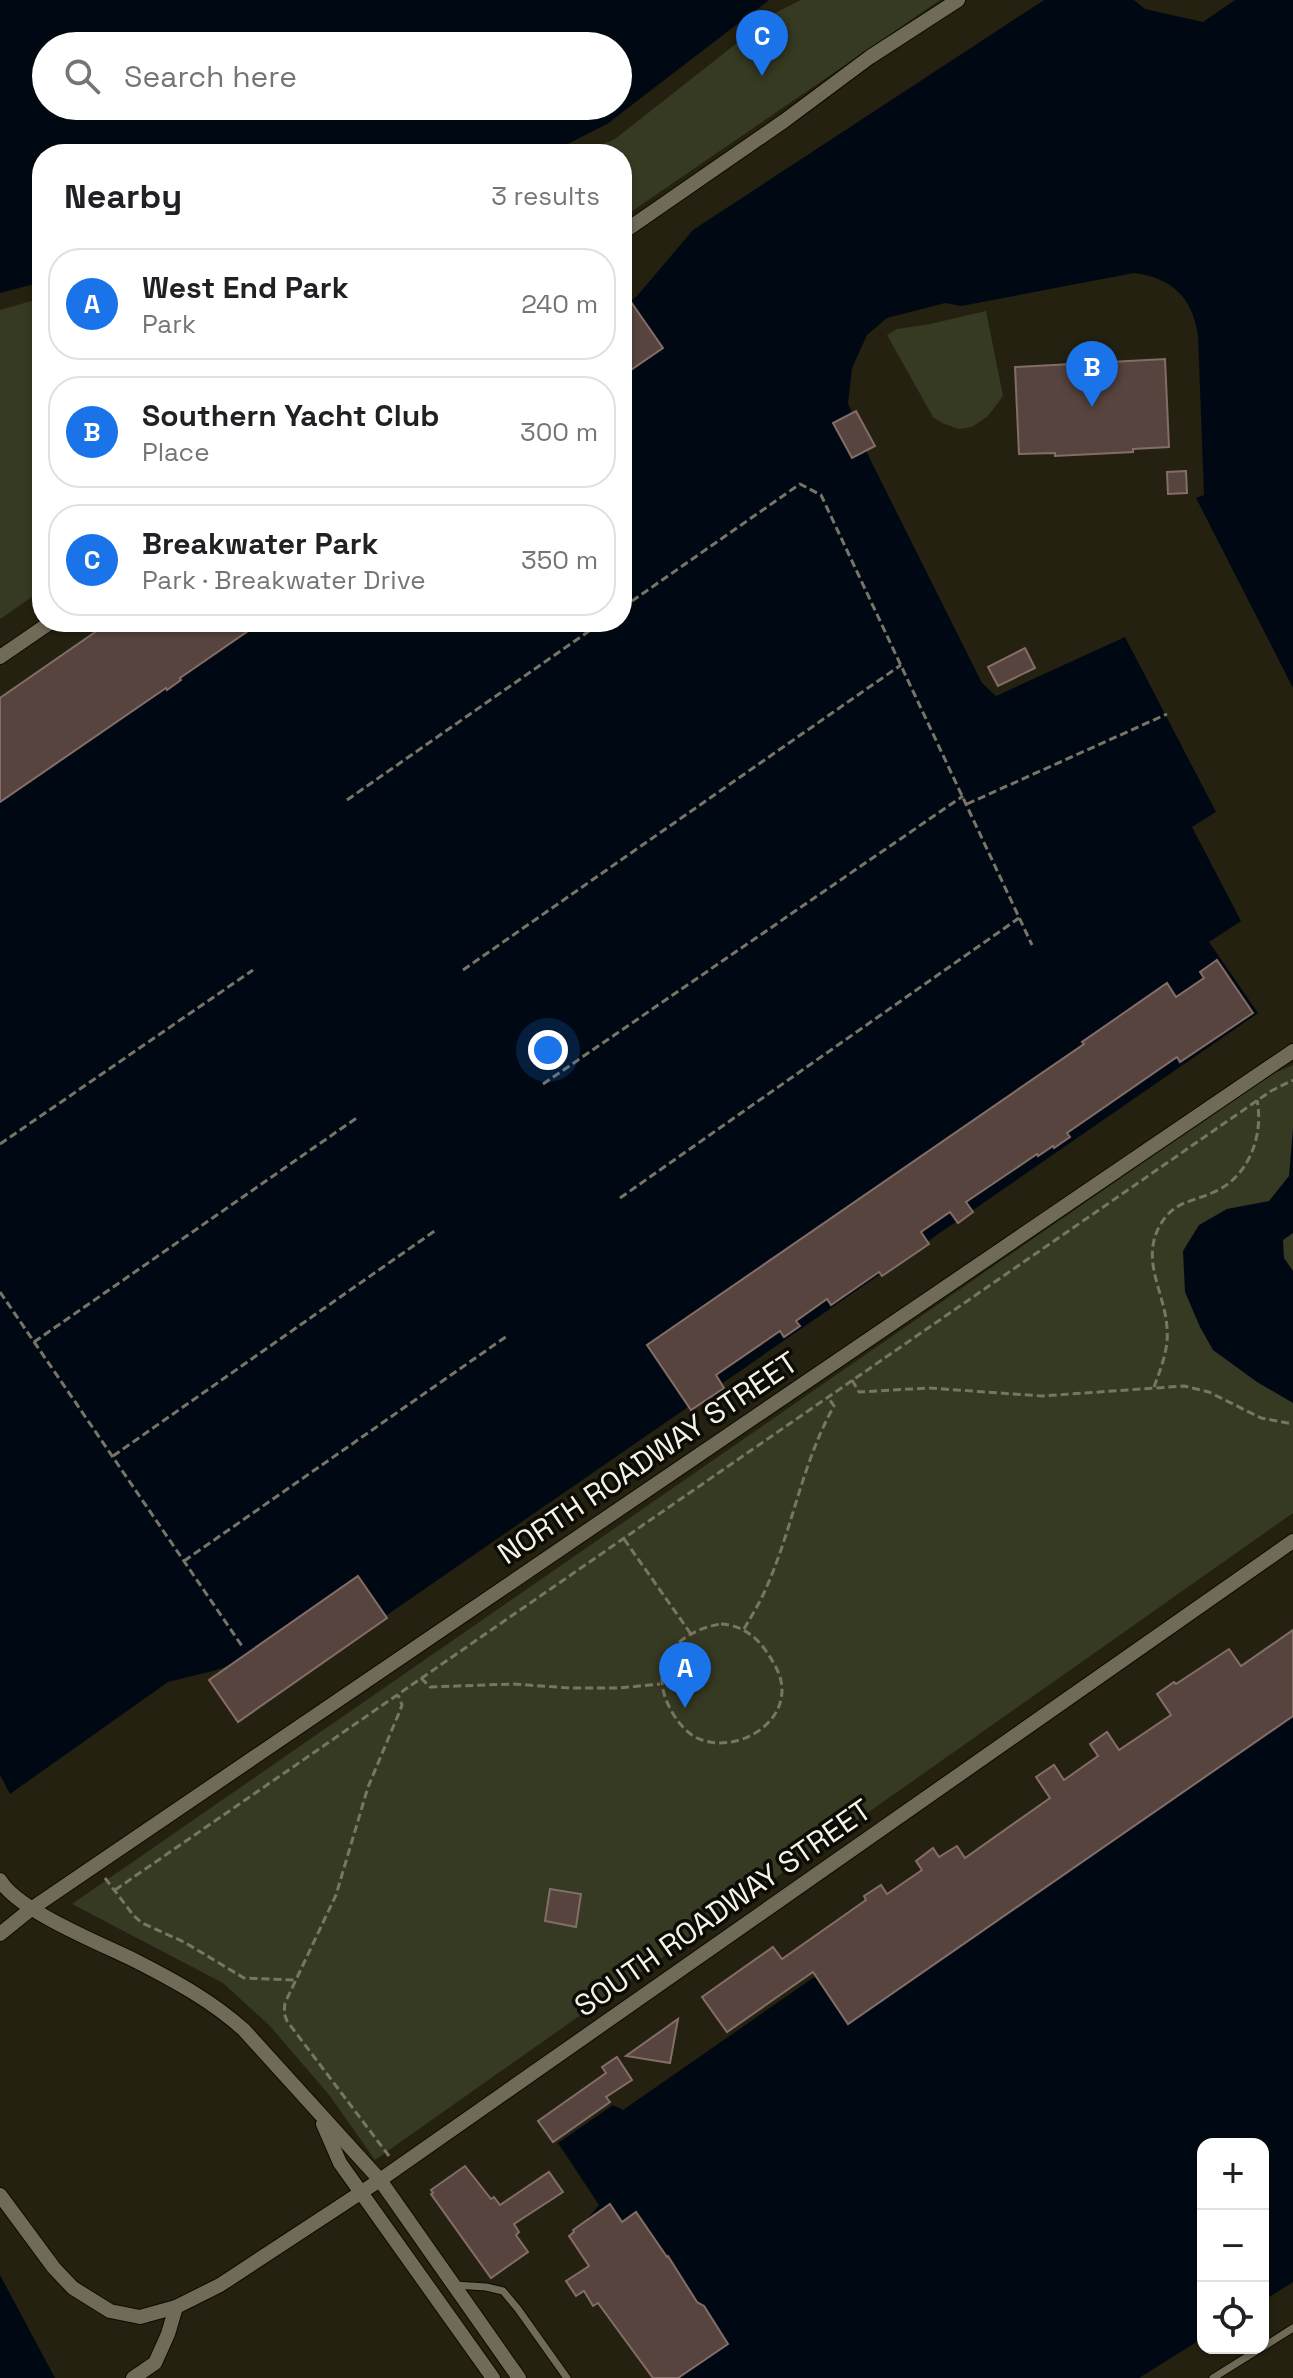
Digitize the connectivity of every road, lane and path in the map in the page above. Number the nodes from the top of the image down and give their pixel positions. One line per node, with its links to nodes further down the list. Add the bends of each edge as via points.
1 (958, 0): 2 (street)
2 (632, 226)
3 (632, 601): 7 (path, via 800,484 821,495)
4 (36, 632): 6 (street)
5 (588, 632): 10 (path)
6 (0, 657)
7 (901, 665): 9 (path); 15 (path)
8 (1167, 714): 11 (path)
9 (963, 796): 11 (path); 18 (path)
10 (347, 800)
11 (967, 804): 12 (path)
12 (1019, 918): 13 (path); 22 (path)
13 (1032, 945)
14 (253, 970): 21 (path)
15 (463, 970)
16 (1293, 1051): 41 (street, NORTH ROADWAY STREET)
17 (1293, 1080): 19 (path)
18 (543, 1084)
19 (1257, 1100): 27 (path); 28 (path, via 1257,1137 1239,1174 1216,1192 1177,1207 1156,1235 1153,1273 1168,1336)
20 (358, 1117): 26 (path)
21 (0, 1144)
22 (620, 1198)
23 (436, 1230): 31 (path)
24 (0, 1292): 26 (path)
25 (507, 1336): 34 (path)
26 (34, 1342): 31 (path)
27 (852, 1380): 28 (path, via 859,1392 929,1388 1031,1396); 29 (path)
28 (1154, 1387): 30 (path, via 1197,1388 1261,1418)
29 (828, 1397): 32 (path); 35 (path, via 834,1406 767,1586)
30 (1293, 1424)
31 (113, 1456): 34 (path)
32 (623, 1538): 36 (path); 38 (path)
33 (1293, 1541): 48 (street, SOUTH ROADWAY STREET)
34 (184, 1561): 37 (path)
35 (744, 1629): 36 (path, via 721,1624); 39 (path, via 767,1652 782,1687 776,1709 756,1733 724,1743 695,1736 674,1716)
36 (691, 1634): 39 (path, via 666,1659)
37 (242, 1646)
38 (421, 1678): 39 (path, via 430,1687); 40 (path)
39 (660, 1684)
40 (398, 1695): 43 (path); 46 (path, via 402,1705 359,1811 336,1895)
41 (95, 1866): 43 (path); 44 (street, NORTH ROADWAY STREET)
42 (0, 1880): 44 (street)
43 (115, 1890): 46 (path, via 142,1923 244,1978)
44 (31, 1909): 45 (street, NORTH ROADWAY STREET); 47 (street, via 157,1972 225,2013)
45 (0, 1934)
46 (295, 1980): 48 (path, via 285,2003 287,2021)
47 (318, 2113): 49 (street); 50 (street, via 340,2163)
48 (397, 2168): 49 (street, SOUTH ROADWAY STREET)
49 (380, 2180): 50 (street, SOUTH ROADWAY STREET); 52 (street)
50 (361, 2192): 53 (street, SOUTH ROADWAY STREET, via 220,2285); 58 (street)
51 (0, 2195): 53 (street, SOUTH ROADWAY STREET, via 73,2288 126,2315 140,2317)
52 (453, 2285): 59 (street); 60 (lane, via 503,2291)
53 (176, 2307): 57 (street, via 155,2363)
54 (1293, 2328): 55 (lane)
55 (1269, 2343)
56 (1251, 2354): 61 (lane)
57 (133, 2378)
58 (493, 2378)
59 (519, 2378)
60 (567, 2378)
61 (1213, 2378)

